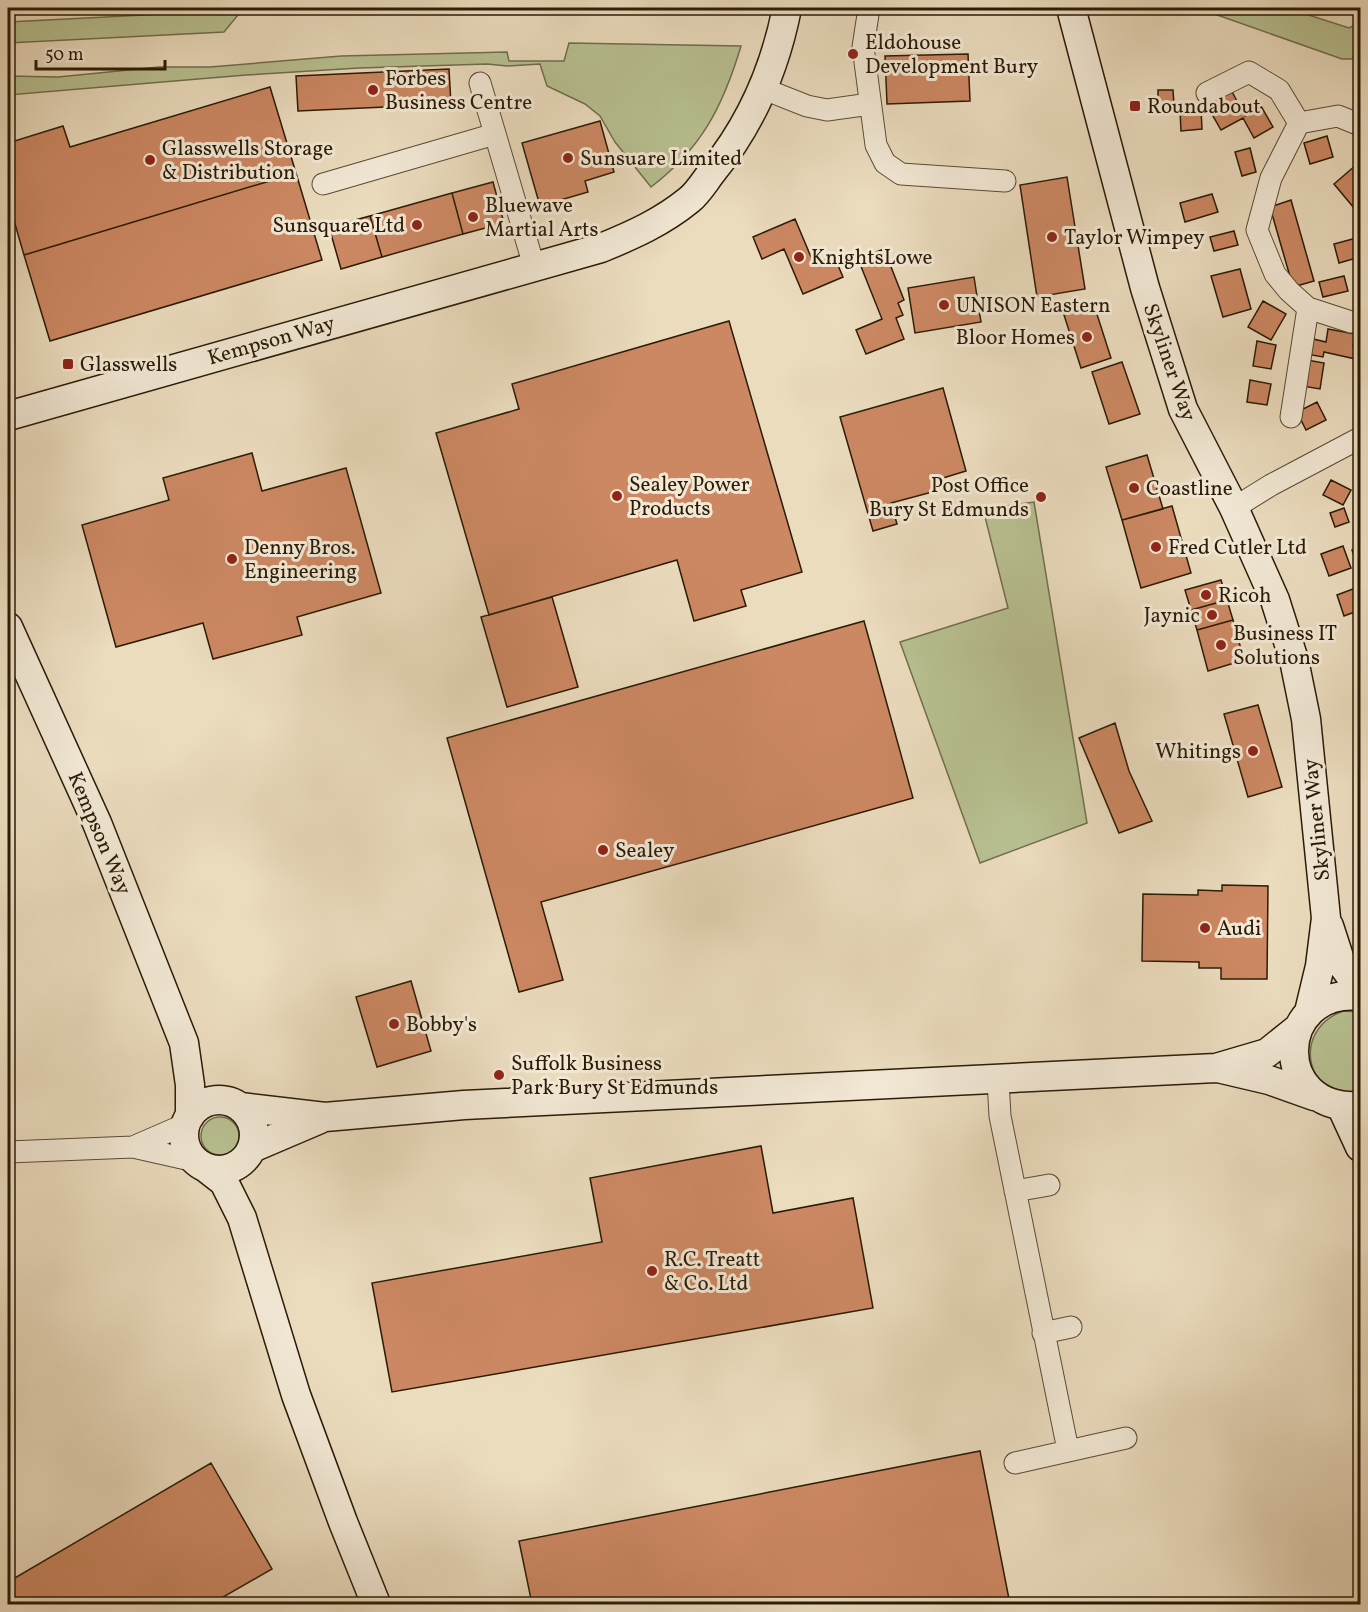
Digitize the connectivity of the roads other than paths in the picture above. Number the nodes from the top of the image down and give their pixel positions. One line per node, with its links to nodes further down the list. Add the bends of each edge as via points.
1 (787, 8): 5 (street, Kempson Way)
2 (869, 8): 7 (street, via 863,47)
3 (1071, 8): 19 (street, Skyliner Way, via 1145,288 1183,409)
4 (480, 83): 10 (street)
5 (764, 89): 7 (street, via 826,110); 13 (street, Kempson Way, via 734,145 691,199 647,230 601,248)
6 (1207, 93): 8 (street, via 1249,72 1279,90)
7 (870, 104): 11 (street, via 876,145 885,163 901,174)
8 (1299, 123): 9 (street, via 1338,116); 14 (street, via 1271,178 1257,230 1275,274)
9 (1360, 125)
10 (495, 134): 12 (street); 13 (street)
11 (1005, 181)
12 (323, 184)
13 (534, 266): 16 (street, Kempson Way)
14 (1308, 308): 15 (street); 17 (street)
15 (1360, 322)
16 (8, 416)
17 (1291, 417)
18 (1360, 441): 19 (street)
19 (1234, 508): 21 (street, Skyliner Way, via 1275,600 1294,660 1306,719)
20 (8, 627): 25 (street, Kempson Way, via 97,823)
21 (1326, 918): 22 (street, Skyliner Way, via 1341,963); 24 (street, Skyliner Way, via 1320,966)
22 (1360, 989)
23 (1360, 996): 24 (street, via 1324,1001)
24 (1303, 1020): 26 (street, via 1267,1053); 28 (street, Skyliner Way, via 1293,1047 1294,1065)
25 (184, 1043): 29 (street, Kempson Way); 32 (street, Kempson Way, via 190,1086)
26 (1216, 1068): 27 (street); 28 (street, via 1269,1080)
27 (998, 1080): 31 (street, via 464,1106); 39 (street, via 1000,1116)
28 (1314, 1096): 30 (street)
29 (235, 1104): 31 (street); 32 (street, via 207,1102); 36 (street, via 253,1125)
30 (1351, 1107): 34 (street)
31 (325, 1117): 36 (street)
32 (188, 1120): 33 (street); 37 (street, via 185,1143)
33 (133, 1147): 35 (street); 37 (street)
34 (1360, 1147)
35 (8, 1152)
36 (249, 1153): 37 (street, via 228,1169); 40 (street, via 240,1184)
37 (201, 1164): 40 (street, via 224,1182)
38 (1048, 1185): 39 (street)
39 (1015, 1191): 42 (street)
40 (242, 1218): 46 (street, via 296,1395)
41 (1071, 1327): 42 (street)
42 (1043, 1334): 44 (street)
43 (1126, 1438): 44 (street)
44 (1068, 1450): 45 (street)
45 (1015, 1463)
46 (376, 1605)

